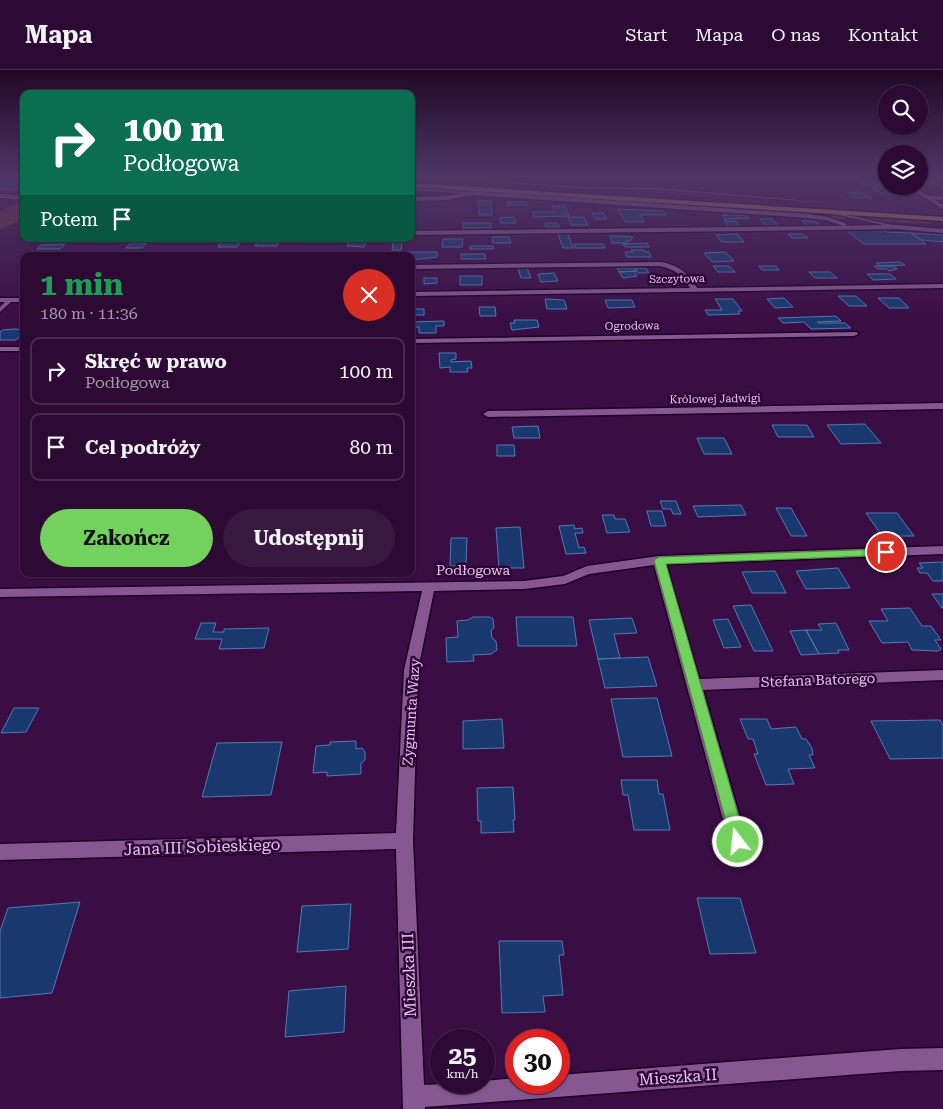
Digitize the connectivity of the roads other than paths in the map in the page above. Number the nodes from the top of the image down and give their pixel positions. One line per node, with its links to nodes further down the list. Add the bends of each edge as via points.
1 (844, 224): 4 (street)
2 (886, 224): 3 (lane)
3 (897, 227): 4 (street); 5 (street)
4 (852, 228): 6 (street)
5 (943, 231)
6 (415, 233)
7 (415, 267): 9 (street, via 660,264 676,266)
8 (943, 286): 9 (street, Szczytowa)
9 (695, 290): 10 (street, Szczytowa)
10 (415, 294)
11 (4, 300): 12 (street); 13 (lane)
12 (20, 300)
13 (0, 310)
14 (854, 334): 15 (street, Ogrodowa)
15 (415, 341)
16 (20, 348): 17 (street)
17 (0, 349)
18 (943, 406): 19 (street, Królowej Jadwigi)
19 (488, 414)
20 (943, 550): 21 (street, Podłogowa)
21 (659, 560): 22 (street, Podłogowa, via 588,570 566,580); 25 (street)
22 (429, 585): 23 (street, Podłogowa); 26 (street, Zygmunta Wazy, via 411,670)
23 (0, 593)
24 (943, 675): 25 (street, Stefana Batorego)
25 (693, 685): 27 (street)
26 (404, 841): 28 (street, Jana III Sobieskiego); 30 (street, Mieszka III)
27 (738, 842)
28 (0, 852)
29 (943, 1059): 30 (street, Mieszka II, via 900,1060)
30 (414, 1103)

